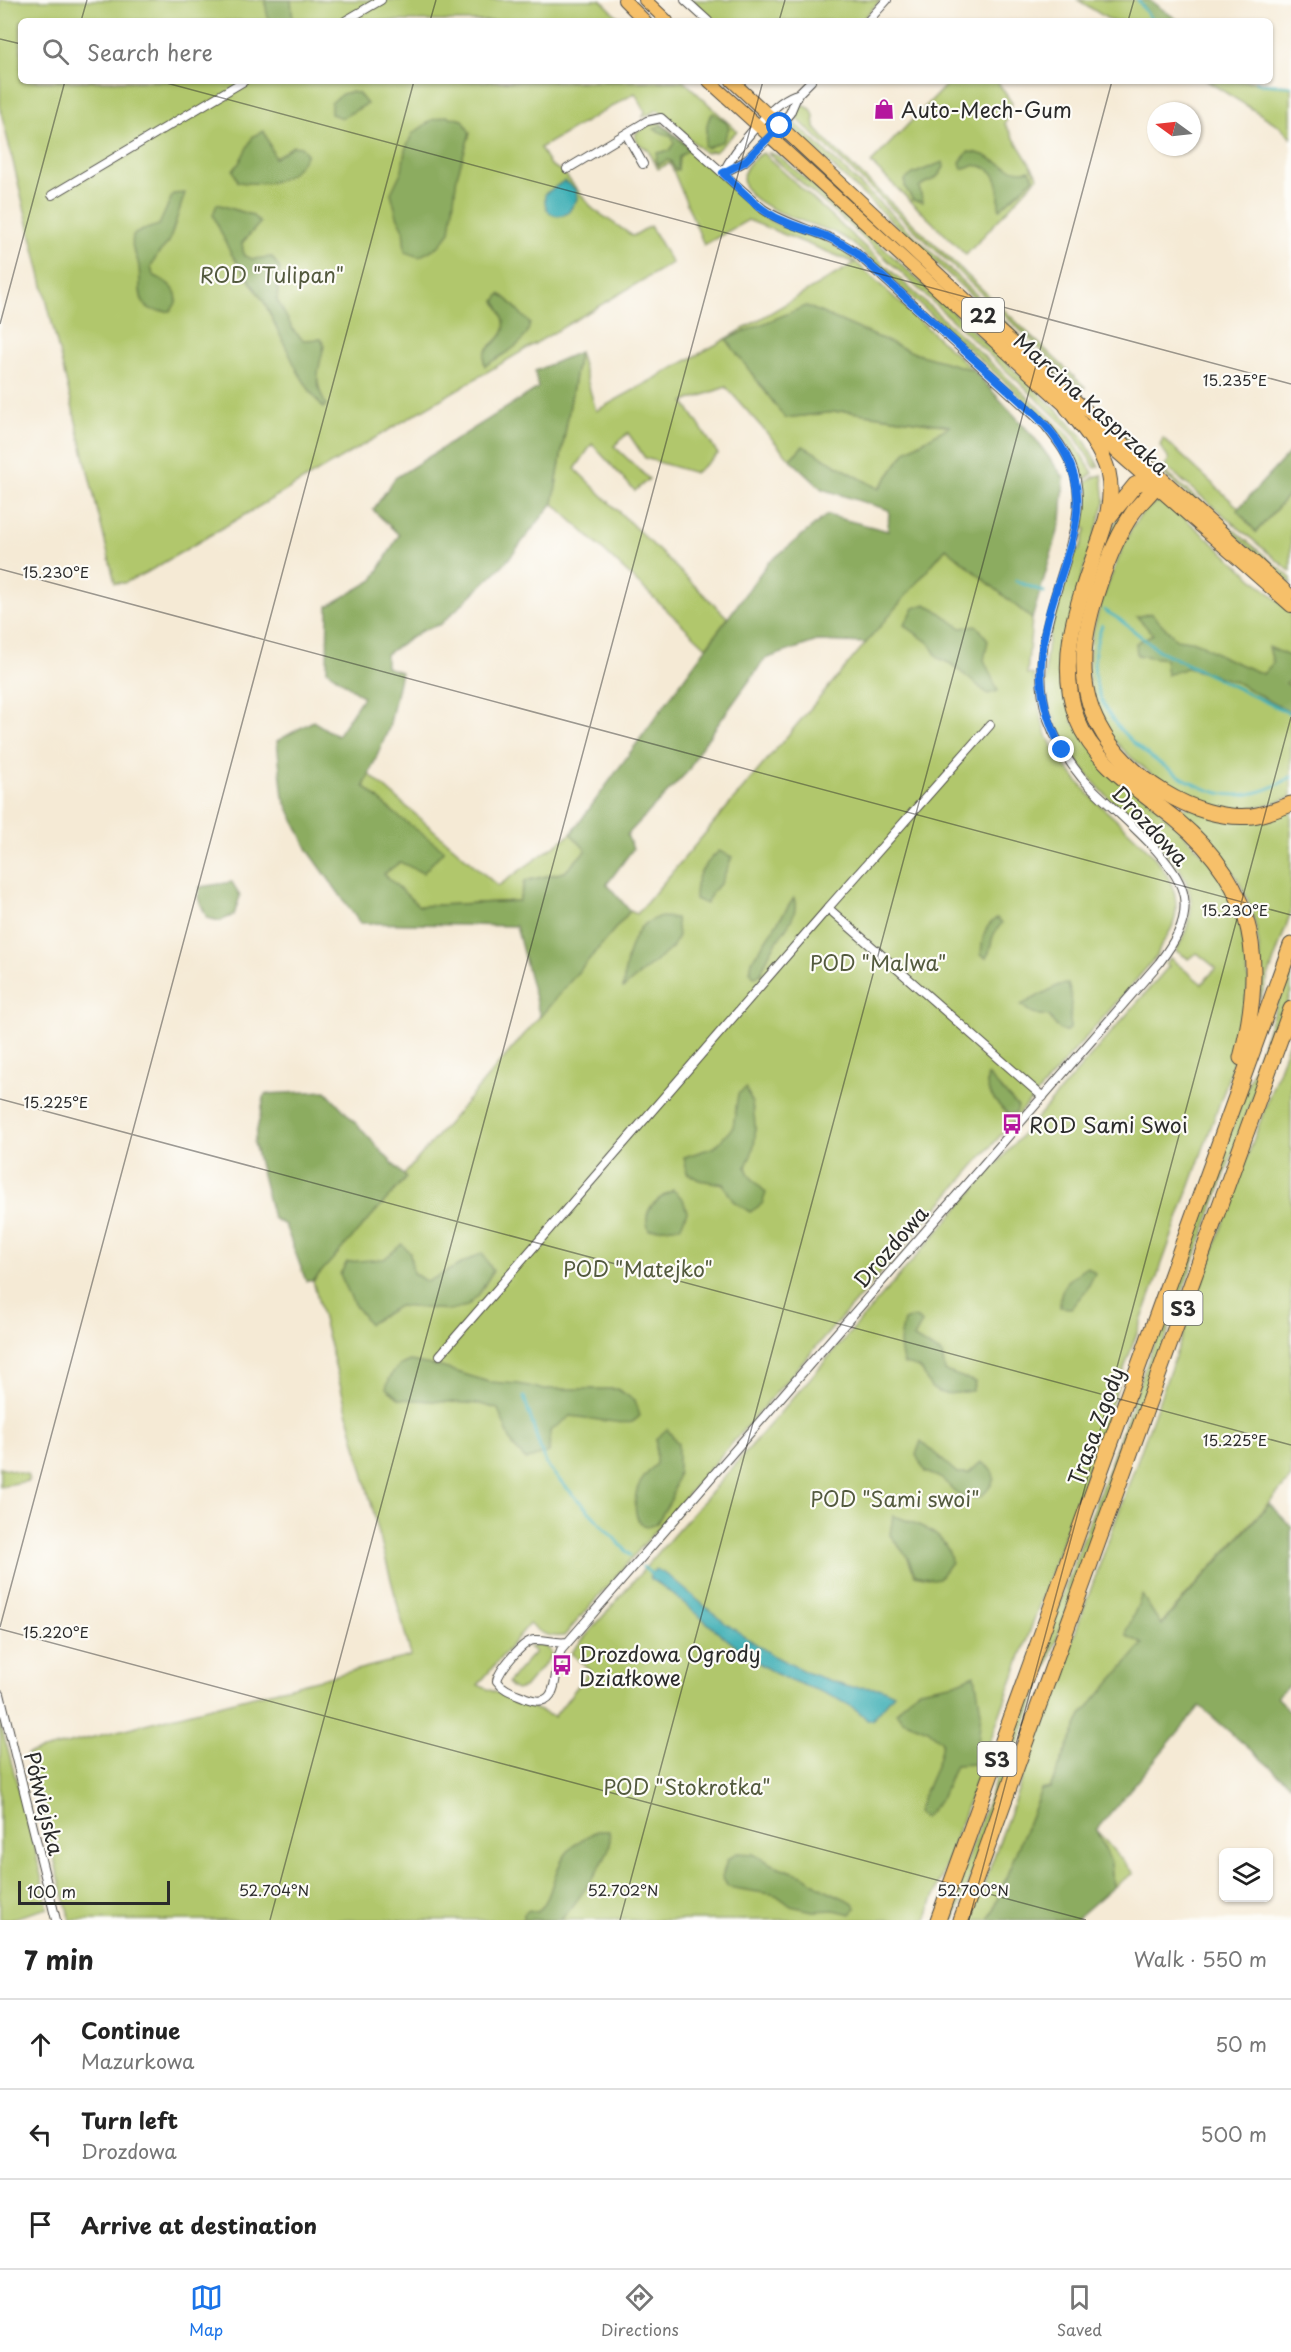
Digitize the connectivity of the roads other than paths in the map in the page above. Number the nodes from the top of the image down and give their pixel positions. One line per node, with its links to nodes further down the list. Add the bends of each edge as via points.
1 (381, 0): 6 (street)
2 (624, 0): 7 (main road)
3 (645, 0): 8 (main road)
4 (685, 0): 9 (street)
5 (887, 0): 10 (street)
6 (350, 18)
7 (642, 18)
8 (665, 18)
9 (705, 18)
10 (871, 18)
11 (239, 84): 24 (street)
12 (711, 84): 18 (main road, Marcina Kasprzaka / 22)
13 (735, 84): 16 (main road, Marcina Kasprzaka / 22)
14 (809, 84): 15 (street)
15 (798, 94): 16 (street, via 787,98); 17 (street)
16 (768, 115): 17 (main road, Marcina Kasprzaka / 22); 18 (street)
17 (780, 126): 20 (street); 26 (main road, Marcina Kasprzaka / 22)
18 (757, 127): 20 (main road, Marcina Kasprzaka / 22); 23 (street)
19 (626, 134): 21 (street); 22 (street); 23 (street, via 662,118)
20 (769, 138): 23 (street, via 744,162); 25 (main road, Marcina Kasprzaka / 22)
21 (643, 164)
22 (567, 169)
23 (723, 173): 35 (street, Drozdowa, via 772,216 827,235 854,251 1037,416 1059,442 1073,469 1078,511 1043,641 1041,681 1045,707 1062,750 1080,776 1169,866 1181,888 1184,909 1179,932 1159,963)
24 (52, 195)
25 (1067, 407): 26 (main road, Marcina Kasprzaka / 22); 27 (highway, via 1104,461 1110,488)
26 (1153, 480): 27 (highway, via 1126,494); 28 (main road, Marcina Kasprzaka / 22, via 1260,565); 29 (main road, Marcina Kasprzaka / 22); 31 (highway, via 1111,553 1087,631 1084,681 1089,704 1112,745 1131,767 1190,806 1219,815 1251,816)
27 (1107, 519): 36 (highway, via 1069,640 1069,677 1077,719 1087,740 1107,765 1167,812 1219,864 1245,912 1251,934 1254,975 1250,1024)
28 (1291, 596)
29 (1291, 606)
30 (990, 725): 32 (street)
31 (1291, 804)
32 (828, 908): 35 (street); 37 (street)
33 (1291, 945): 36 (highway, Trasa Zgody / S3)
34 (1291, 1009): 42 (highway, Trasa Zgody / S3)
35 (1043, 1097): 38 (street, Drozdowa)
36 (1217, 1151): 41 (highway, Trasa Zgody / S3)
37 (440, 1355)
38 (567, 1642): 38 (street, via 525,1643 497,1681 531,1700 545,1699 555,1688 558,1658)
39 (0, 1694): 40 (street, Półwiejska)
40 (56, 1920)
41 (938, 1920)
42 (961, 1920)

